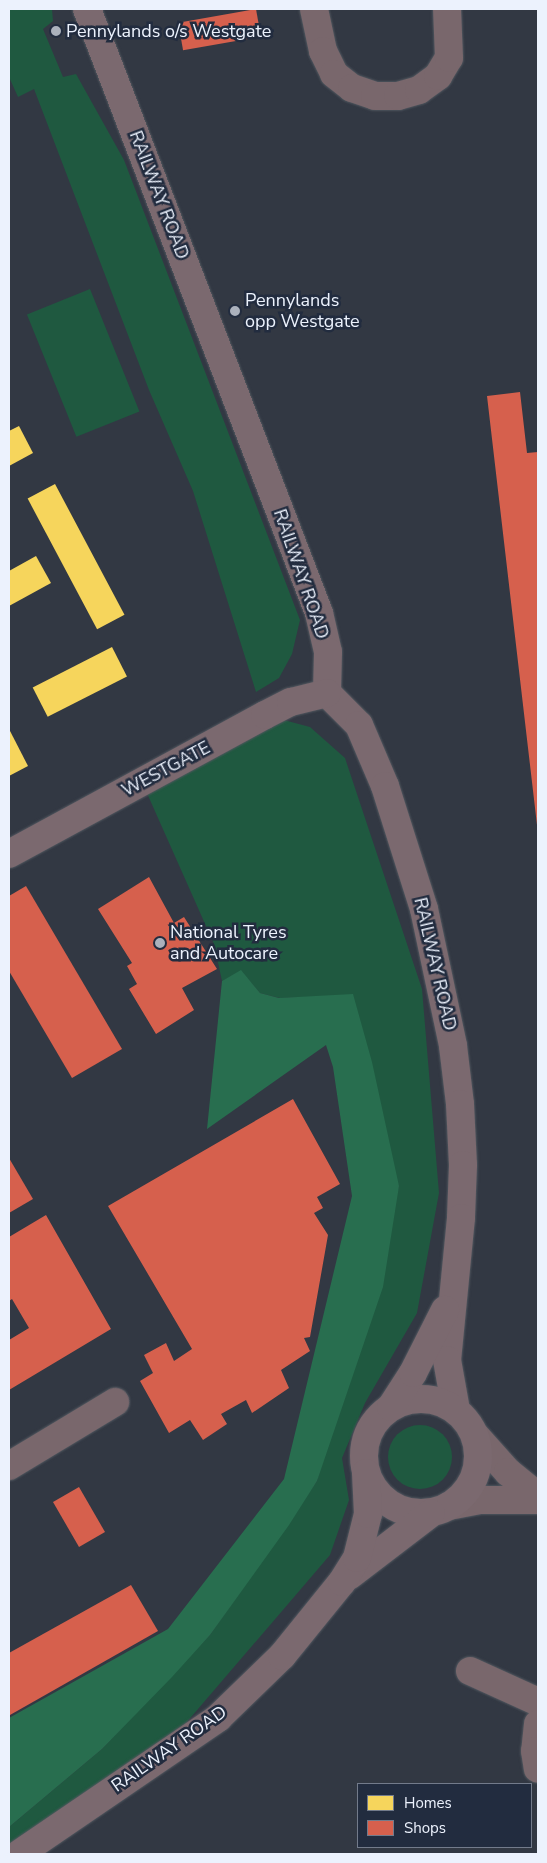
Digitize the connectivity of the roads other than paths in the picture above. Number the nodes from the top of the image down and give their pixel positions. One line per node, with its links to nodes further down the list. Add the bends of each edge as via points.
1 (88, 9): 4 (main road, RAILWAY ROAD, via 319,612 328,652)
2 (314, 9): 3 (street, via 323,51 334,74 352,88 375,96 398,96 419,90 438,76 449,58)
3 (447, 9)
4 (327, 693): 5 (main road, WESTGATE, via 291,702); 6 (main road, RAILWAY ROAD, via 359,725 385,786 424,909 440,976 460,1104 464,1165)
5 (9, 851)
6 (452, 1294): 8 (main road, RAILWAY ROAD, via 436,1331); 9 (main road, RAILWAY ROAD, via 447,1360)
7 (115, 1402): 11 (street)
8 (391, 1407): 9 (main road, via 406,1400 424,1399 441,1402); 12 (main road, via 376,1420 367,1436)
9 (456, 1410): 10 (main road)
10 (475, 1435): 13 (street, via 508,1472); 15 (main road, via 478,1457 473,1480 464,1494)
11 (9, 1466)
12 (366, 1473): 15 (main road, via 384,1500 414,1513); 16 (main road, RAILWAY ROAD, via 368,1514 365,1536 357,1558)
13 (538, 1496)
14 (538, 1500): 15 (street, via 488,1499)
15 (440, 1510): 16 (main road, RAILWAY ROAD)
16 (342, 1582): 21 (main road, RAILWAY ROAD, via 282,1656 218,1718)
17 (470, 1671): 18 (street)
18 (538, 1702)
19 (538, 1724): 20 (street, via 535,1751)
20 (538, 1769)
21 (19, 1854)

